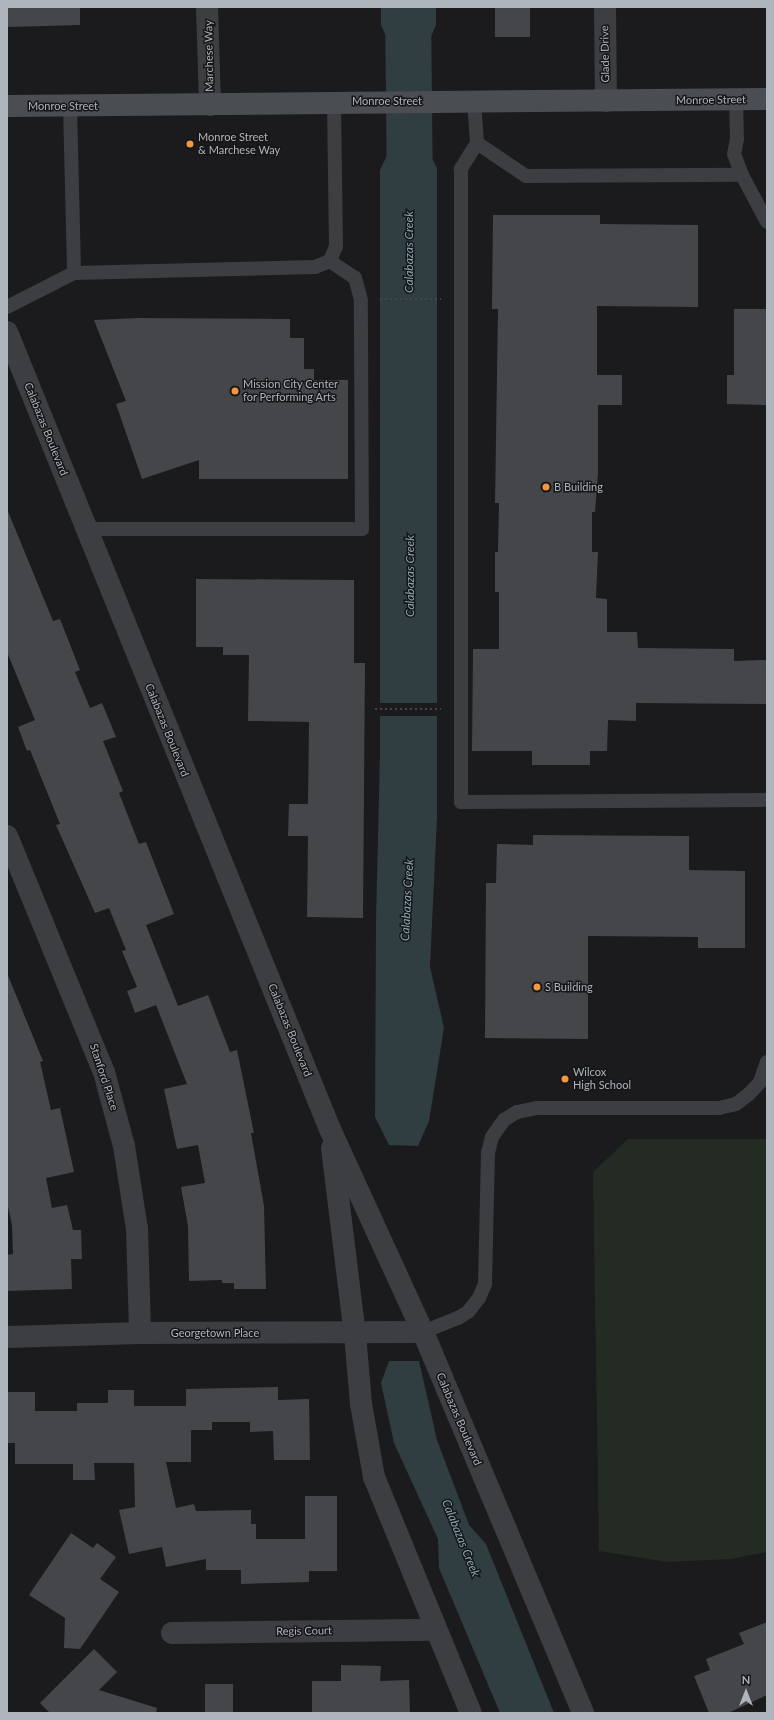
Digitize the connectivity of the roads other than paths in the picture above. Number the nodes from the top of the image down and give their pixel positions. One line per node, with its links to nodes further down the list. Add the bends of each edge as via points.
1 (208, 7): 8 (street, Marchese Way)
2 (605, 7): 7 (street, Glade Drive)
3 (736, 99): 4 (main road, Monroe Street); 7 (main road, Monroe Street); 12 (lane, via 737,139 734,154)
4 (767, 99)
5 (334, 101): 6 (main road, Monroe Street); 8 (main road, Monroe Street); 14 (lane, via 336,246)
6 (474, 101): 7 (main road, Monroe Street); 11 (lane)
7 (606, 101)
8 (210, 105): 10 (main road, Monroe Street)
9 (7, 106): 10 (main road, Monroe Street)
10 (70, 106): 15 (lane)
11 (477, 143): 12 (lane, via 526,176); 19 (lane, via 461,169 460,802)
12 (742, 176): 13 (lane)
13 (767, 222)
14 (330, 261): 15 (lane, via 315,267); 18 (lane, via 355,278 361,300 362,529)
15 (74, 273): 16 (lane)
16 (7, 307)
17 (7, 332): 18 (street, Calabazas Boulevard)
18 (85, 529): 23 (street, Calabazas Boulevard)
19 (767, 800): 20 (lane)
20 (767, 810)
21 (7, 836): 25 (street, Stanford Place, via 104,1072 124,1146 137,1229)
22 (767, 1062): 24 (lane, via 760,1082 750,1094 736,1104 719,1108 537,1108 517,1112 504,1120 492,1137 488,1153 485,1284 479,1298 468,1312)
23 (329, 1127): 24 (street, Calabazas Boulevard); 26 (street, Calabazas Boulevard)
24 (422, 1332): 26 (street, Georgetown Place); 31 (street, Calabazas Boulevard)
25 (140, 1333): 26 (street, Georgetown Place); 27 (street, Georgetown Place)
26 (355, 1334): 28 (street, Calabazas Boulevard, via 361,1404 374,1477)
27 (7, 1337)
28 (436, 1630): 29 (street, Regis Court); 30 (street, Calabazas Boulevard)
29 (172, 1633)
30 (471, 1713)
31 (583, 1713)

